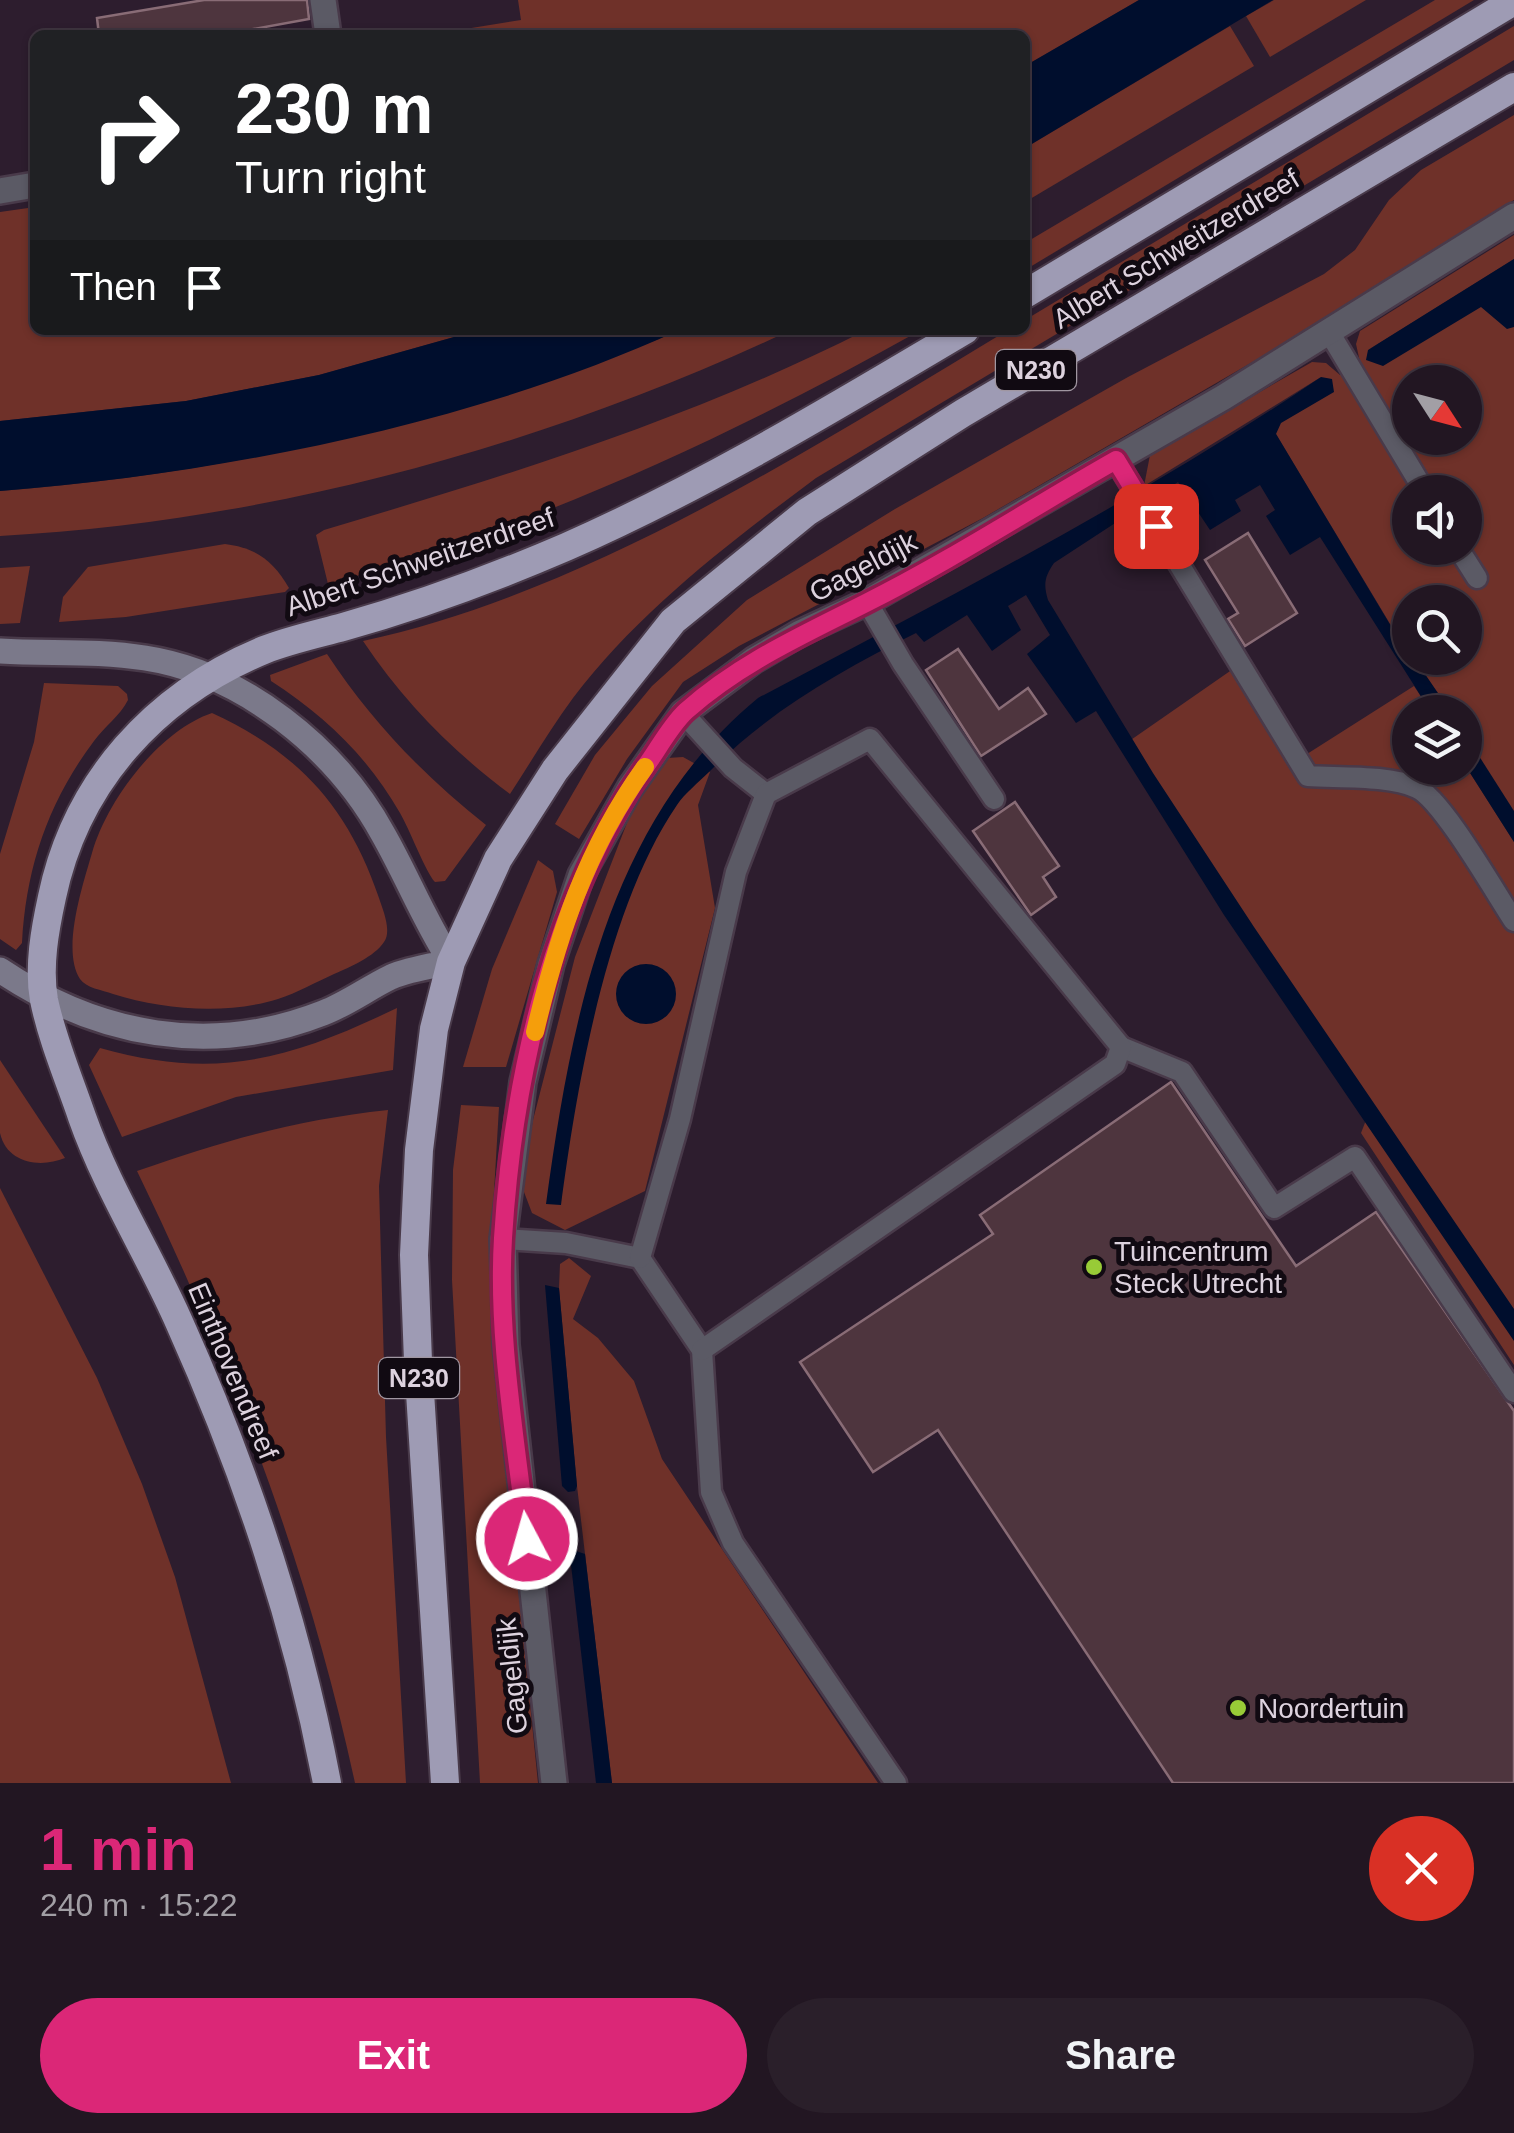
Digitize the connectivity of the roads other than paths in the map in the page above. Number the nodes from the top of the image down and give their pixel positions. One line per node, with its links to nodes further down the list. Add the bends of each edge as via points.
1 (324, 0): 3 (street)
2 (1514, 1): 8 (highway, Albert Schweitzerdreef)
3 (327, 30)
4 (1514, 87): 22 (highway, Albert Schweitzerdreef / N230, via 963,413 807,512 688,609 556,770 498,858)
5 (30, 186): 6 (street)
6 (0, 191)
7 (1514, 216): 9 (street, Gageldijk)
8 (1030, 291)
9 (1329, 332): 11 (street, Gageldijk); 12 (lane)
10 (956, 335): 17 (highway, Albert Schweitzerdreef / N230, via 759,450 566,546 477,583 264,650)
11 (1116, 460): 15 (street, Gageldijk); 21 (lane, via 1308,776 1419,788)
12 (1415, 475)
13 (1469, 565): 14 (lane)
14 (1477, 578)
15 (868, 602): 18 (street, Gageldijk, via 800,632); 20 (lane)
16 (0, 651): 17 (main road, via 134,656)
17 (210, 677): 22 (main road, via 320,749 383,833 423,920); 24 (highway, N230, via 159,712 90,794 62,851 45,930)
18 (683, 713): 19 (lane, via 724,760); 26 (street, Gageldijk, via 581,875 523,1082)
19 (766, 794): 25 (lane, via 870,739); 27 (lane, via 736,872 680,1119)
20 (994, 799)
21 (1514, 921)
22 (451, 962): 24 (main road, via 395,975 323,1013 250,1034 149,1035); 31 (highway, N230, via 422,1118 414,1255)
23 (0, 970): 24 (main road)
24 (44, 996): 30 (highway, Einthovendreef / N230, via 85,1126 180,1324 249,1494)
25 (1121, 1047): 28 (lane, via 1115,1064); 29 (lane, via 1182,1072 1274,1208 1355,1157)
26 (503, 1239): 27 (lane, via 566,1242); 32 (street, Gageldijk, via 506,1346)
27 (640, 1258): 28 (lane)
28 (702, 1350): 33 (lane, via 711,1492 733,1543)
29 (1514, 1392)
30 (328, 1783)
31 (445, 1783)
32 (554, 1783)
33 (896, 1783)

